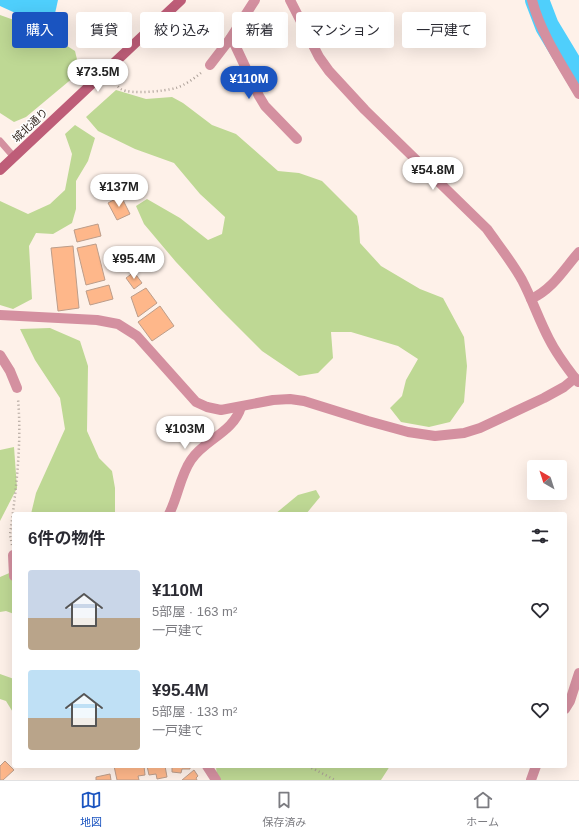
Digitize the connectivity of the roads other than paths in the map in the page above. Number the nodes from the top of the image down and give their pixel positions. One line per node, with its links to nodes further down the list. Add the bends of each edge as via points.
1 (181, 0): 10 (street, 城北通り)
2 (255, 0): 5 (street)
3 (290, 0): 13 (street, via 319,57 329,71 365,110 487,229 521,278)
4 (532, 0): 7 (street, via 548,40)
5 (230, 39): 6 (street); 8 (street, via 265,106)
6 (210, 65)
7 (579, 94)
8 (297, 140)
9 (0, 141): 10 (lane)
10 (14, 157): 11 (street, 城北通り)
11 (0, 170)
12 (579, 252): 13 (street, via 549,288)
13 (531, 299): 16 (street, via 559,357)
14 (0, 316): 18 (street, via 97,320 118,324 136,336 196,402 221,410)
15 (0, 355): 17 (street)
16 (577, 380): 18 (street, via 480,428 448,435 408,432 290,399)
17 (17, 388)
18 (241, 407): 19 (street, via 235,421 192,459)
19 (170, 512)
20 (579, 673): 21 (street)
21 (567, 706)
22 (535, 768): 23 (street)
23 (531, 780)

